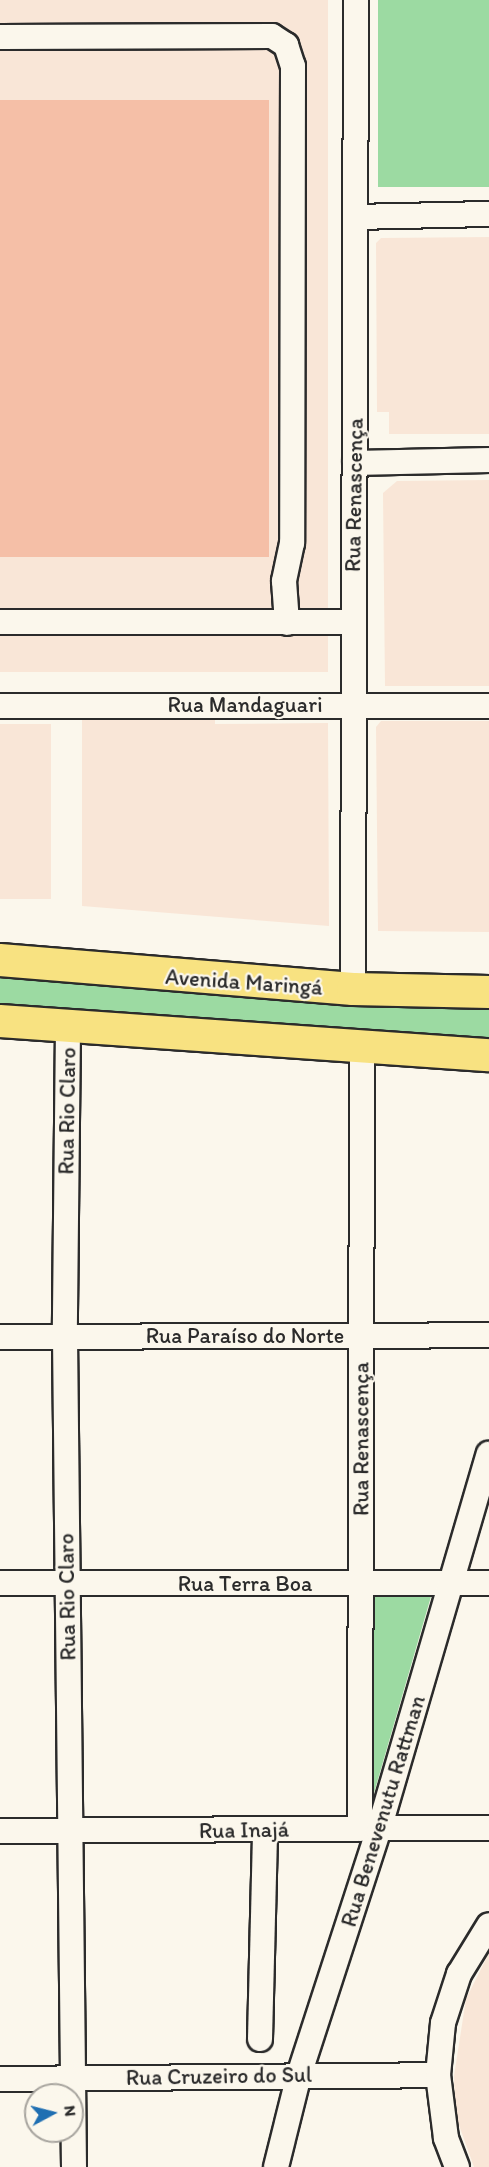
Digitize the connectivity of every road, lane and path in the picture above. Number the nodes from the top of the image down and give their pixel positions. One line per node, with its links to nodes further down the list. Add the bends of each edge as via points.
1 (356, 0): 4 (street, Rua Renascença)
2 (0, 37): 9 (street, via 272,36 286,45 293,66 292,543 284,581)
3 (489, 214): 4 (street)
4 (354, 217): 6 (street, Rua Renascença)
5 (489, 460): 6 (street)
6 (355, 463): 8 (street, Rua Renascença)
7 (0, 622): 9 (street)
8 (353, 622): 9 (street); 10 (street, Rua Renascença)
9 (287, 623)
10 (352, 705): 11 (street, Rua Mandaguari); 12 (street, Rua Mandaguari); 14 (street, Rua Renascença)
11 (0, 706)
12 (489, 706)
13 (0, 960): 14 (main road, Avenida Maringá)
14 (353, 989): 15 (main road, Avenida Maringá)
15 (489, 992)
16 (0, 1022): 17 (main road)
17 (69, 1028): 18 (main road); 23 (street, Rua Rio Claro)
18 (362, 1049): 19 (main road); 21 (street, Rua Renascença)
19 (489, 1055)
20 (489, 1335): 21 (street, Rua Paraíso do Norte)
21 (360, 1336): 23 (street, Rua Paraíso do Norte); 29 (street, Rua Renascença)
22 (0, 1337): 23 (street, Rua Paraíso do Norte)
23 (65, 1337): 26 (street, Rua Rio Claro)
24 (489, 1454): 27 (street, Rua Benevenutu Rattman)
25 (0, 1583): 26 (street, Rua Terra Boa)
26 (66, 1583): 29 (street, Rua Terra Boa); 34 (street, Rua Rio Claro)
27 (451, 1583): 28 (street, Rua Terra Boa); 29 (street, Rua Terra Boa); 31 (street, Rua Benevenutu Rattman)
28 (489, 1583)
29 (361, 1584): 31 (street, Rua Renascença)
30 (489, 1828): 31 (street, Rua Inajá)
31 (370, 1829): 32 (street, Rua Inajá); 37 (street, Rua Benevenutu Rattman)
32 (265, 1830): 34 (street, Rua Inajá); 36 (street)
33 (0, 1831): 34 (street, Rua Inajá)
34 (72, 1831): 40 (street, Rua Rio Claro)
35 (489, 1925): 38 (street, via 459,1974 444,2023)
36 (260, 2039)
37 (299, 2075): 38 (street, Rua Cruzeiro do Sul); 40 (street, Rua Cruzeiro do Sul); 42 (street, Rua Benevenutu Rattman)
38 (438, 2075): 43 (street, via 446,2138)
39 (0, 2079): 40 (street, Rua Cruzeiro do Sul)
40 (73, 2079): 41 (street, Rua Rio Claro)
41 (74, 2167)
42 (276, 2167)
43 (457, 2167)

